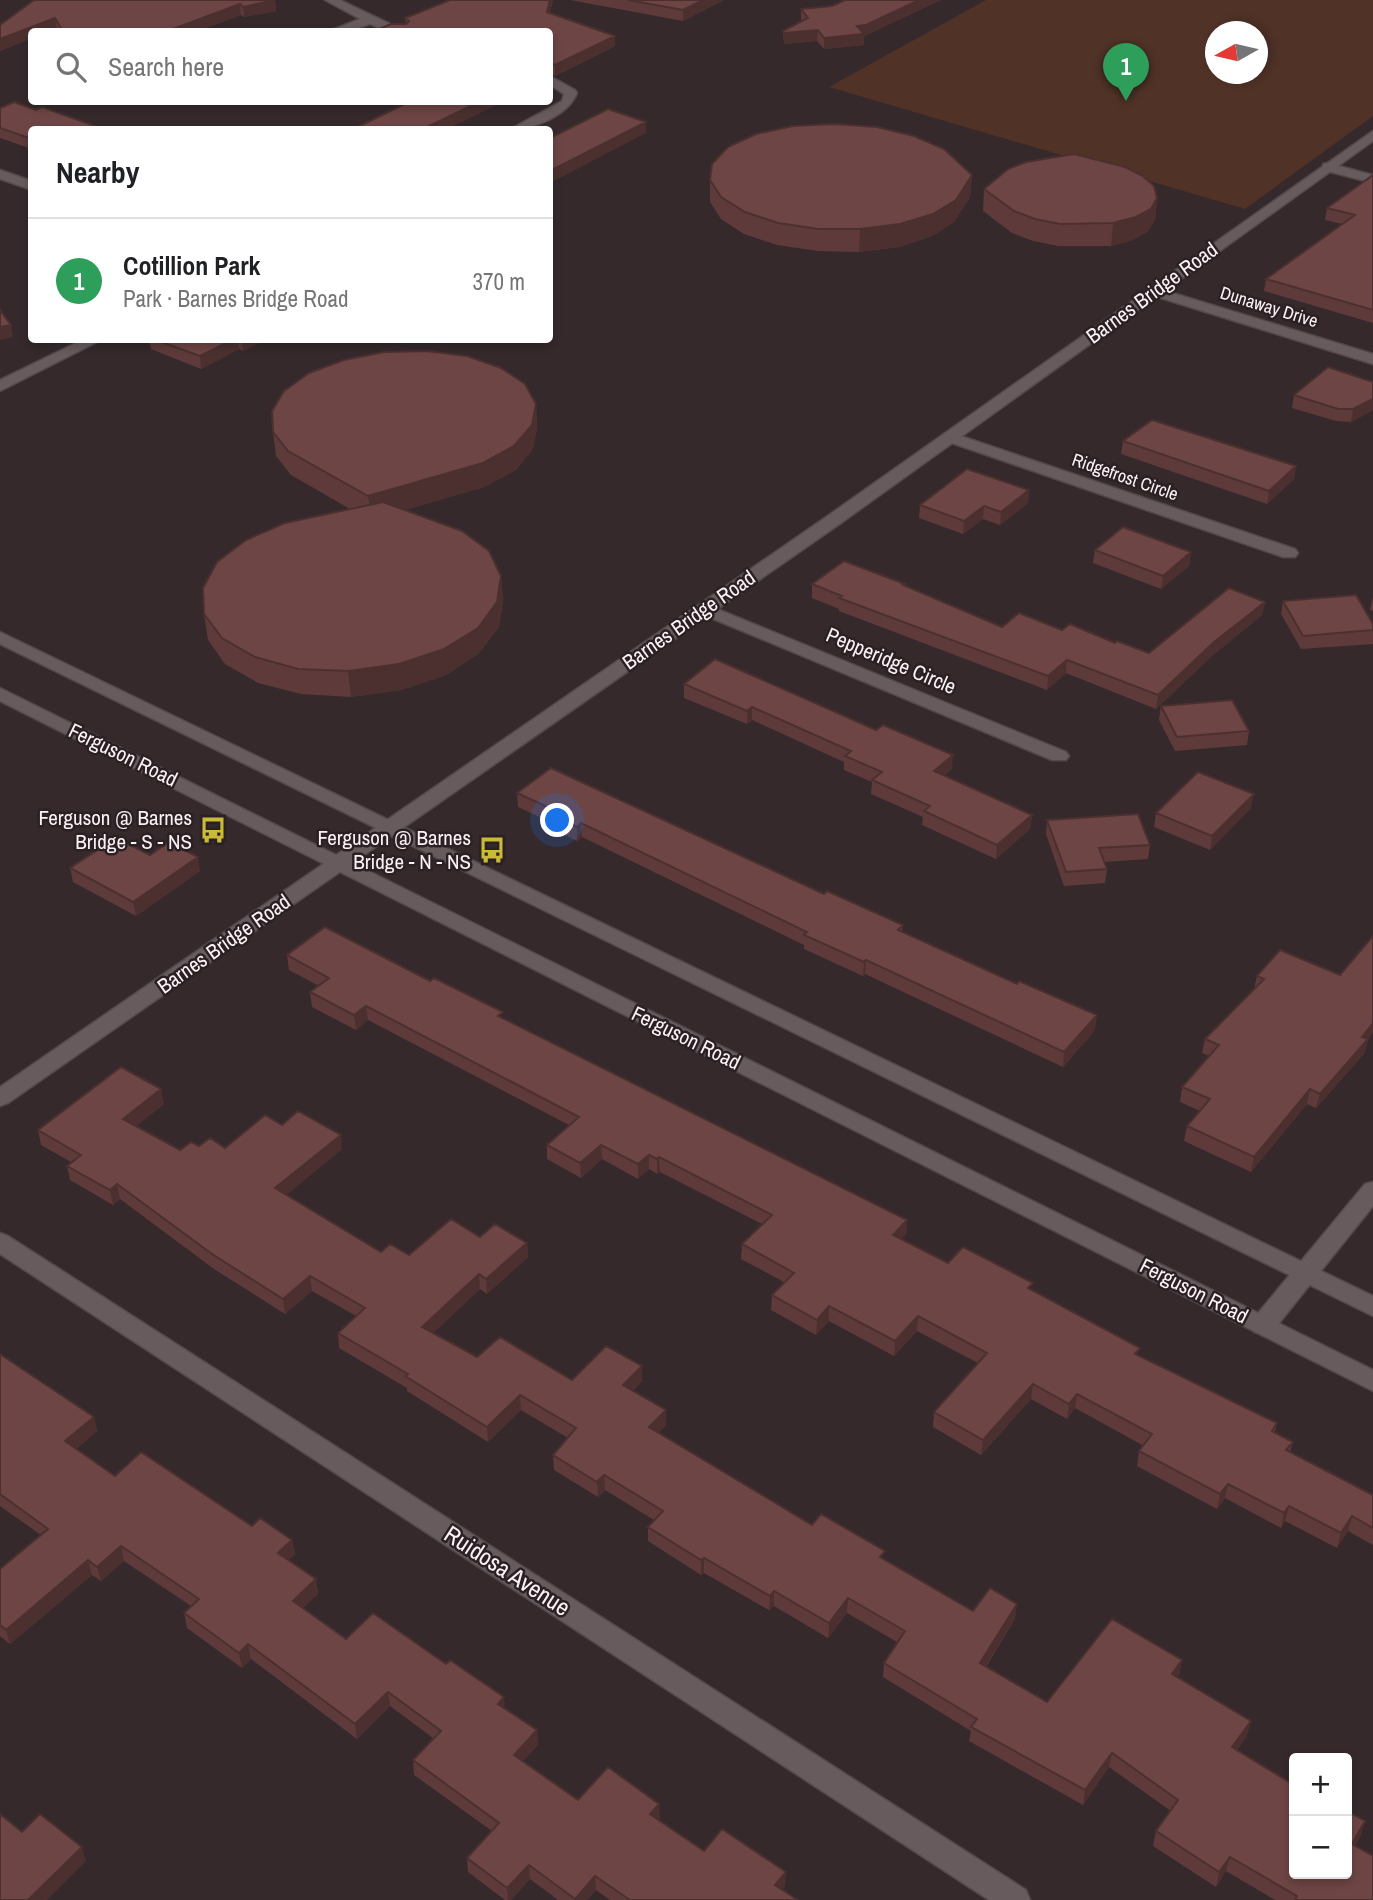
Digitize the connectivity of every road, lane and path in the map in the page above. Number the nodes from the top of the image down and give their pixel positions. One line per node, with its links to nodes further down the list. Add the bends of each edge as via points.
1 (331, 0): 2 (street)
2 (370, 20): 3 (street); 4 (street)
3 (345, 28)
4 (391, 28)
5 (553, 81): 6 (street, via 571,93 567,103)
6 (522, 126)
7 (1373, 135): 8 (street, Barnes Bridge Road)
8 (1328, 167): 10 (street); 12 (street, Barnes Bridge Road)
9 (0, 174): 11 (street)
10 (1373, 179)
11 (28, 184)
12 (1153, 291): 14 (street, Dunaway Drive); 16 (street, Barnes Bridge Road)
13 (87, 343): 15 (street)
14 (1373, 359)
15 (0, 386)
16 (949, 436): 17 (street, Ridgefrost Circle); 18 (street, Barnes Bridge Road)
17 (1289, 553)
18 (705, 609): 21 (street, Pepperidge Circle); 22 (street, Barnes Bridge Road)
19 (0, 637): 22 (street)
20 (0, 694): 23 (street, Ferguson Road)
21 (1059, 756)
22 (389, 829): 23 (street, Barnes Bridge Road); 27 (street)
23 (338, 864): 24 (street, Barnes Bridge Road); 29 (street, Ferguson Road)
24 (0, 1098)
25 (1373, 1190): 27 (street)
26 (0, 1242): 31 (street, Ruidosa Avenue)
27 (1307, 1275): 28 (street); 29 (street)
28 (1373, 1307)
29 (1264, 1325): 30 (street, Ferguson Road)
30 (1373, 1381)
31 (1015, 1900)

